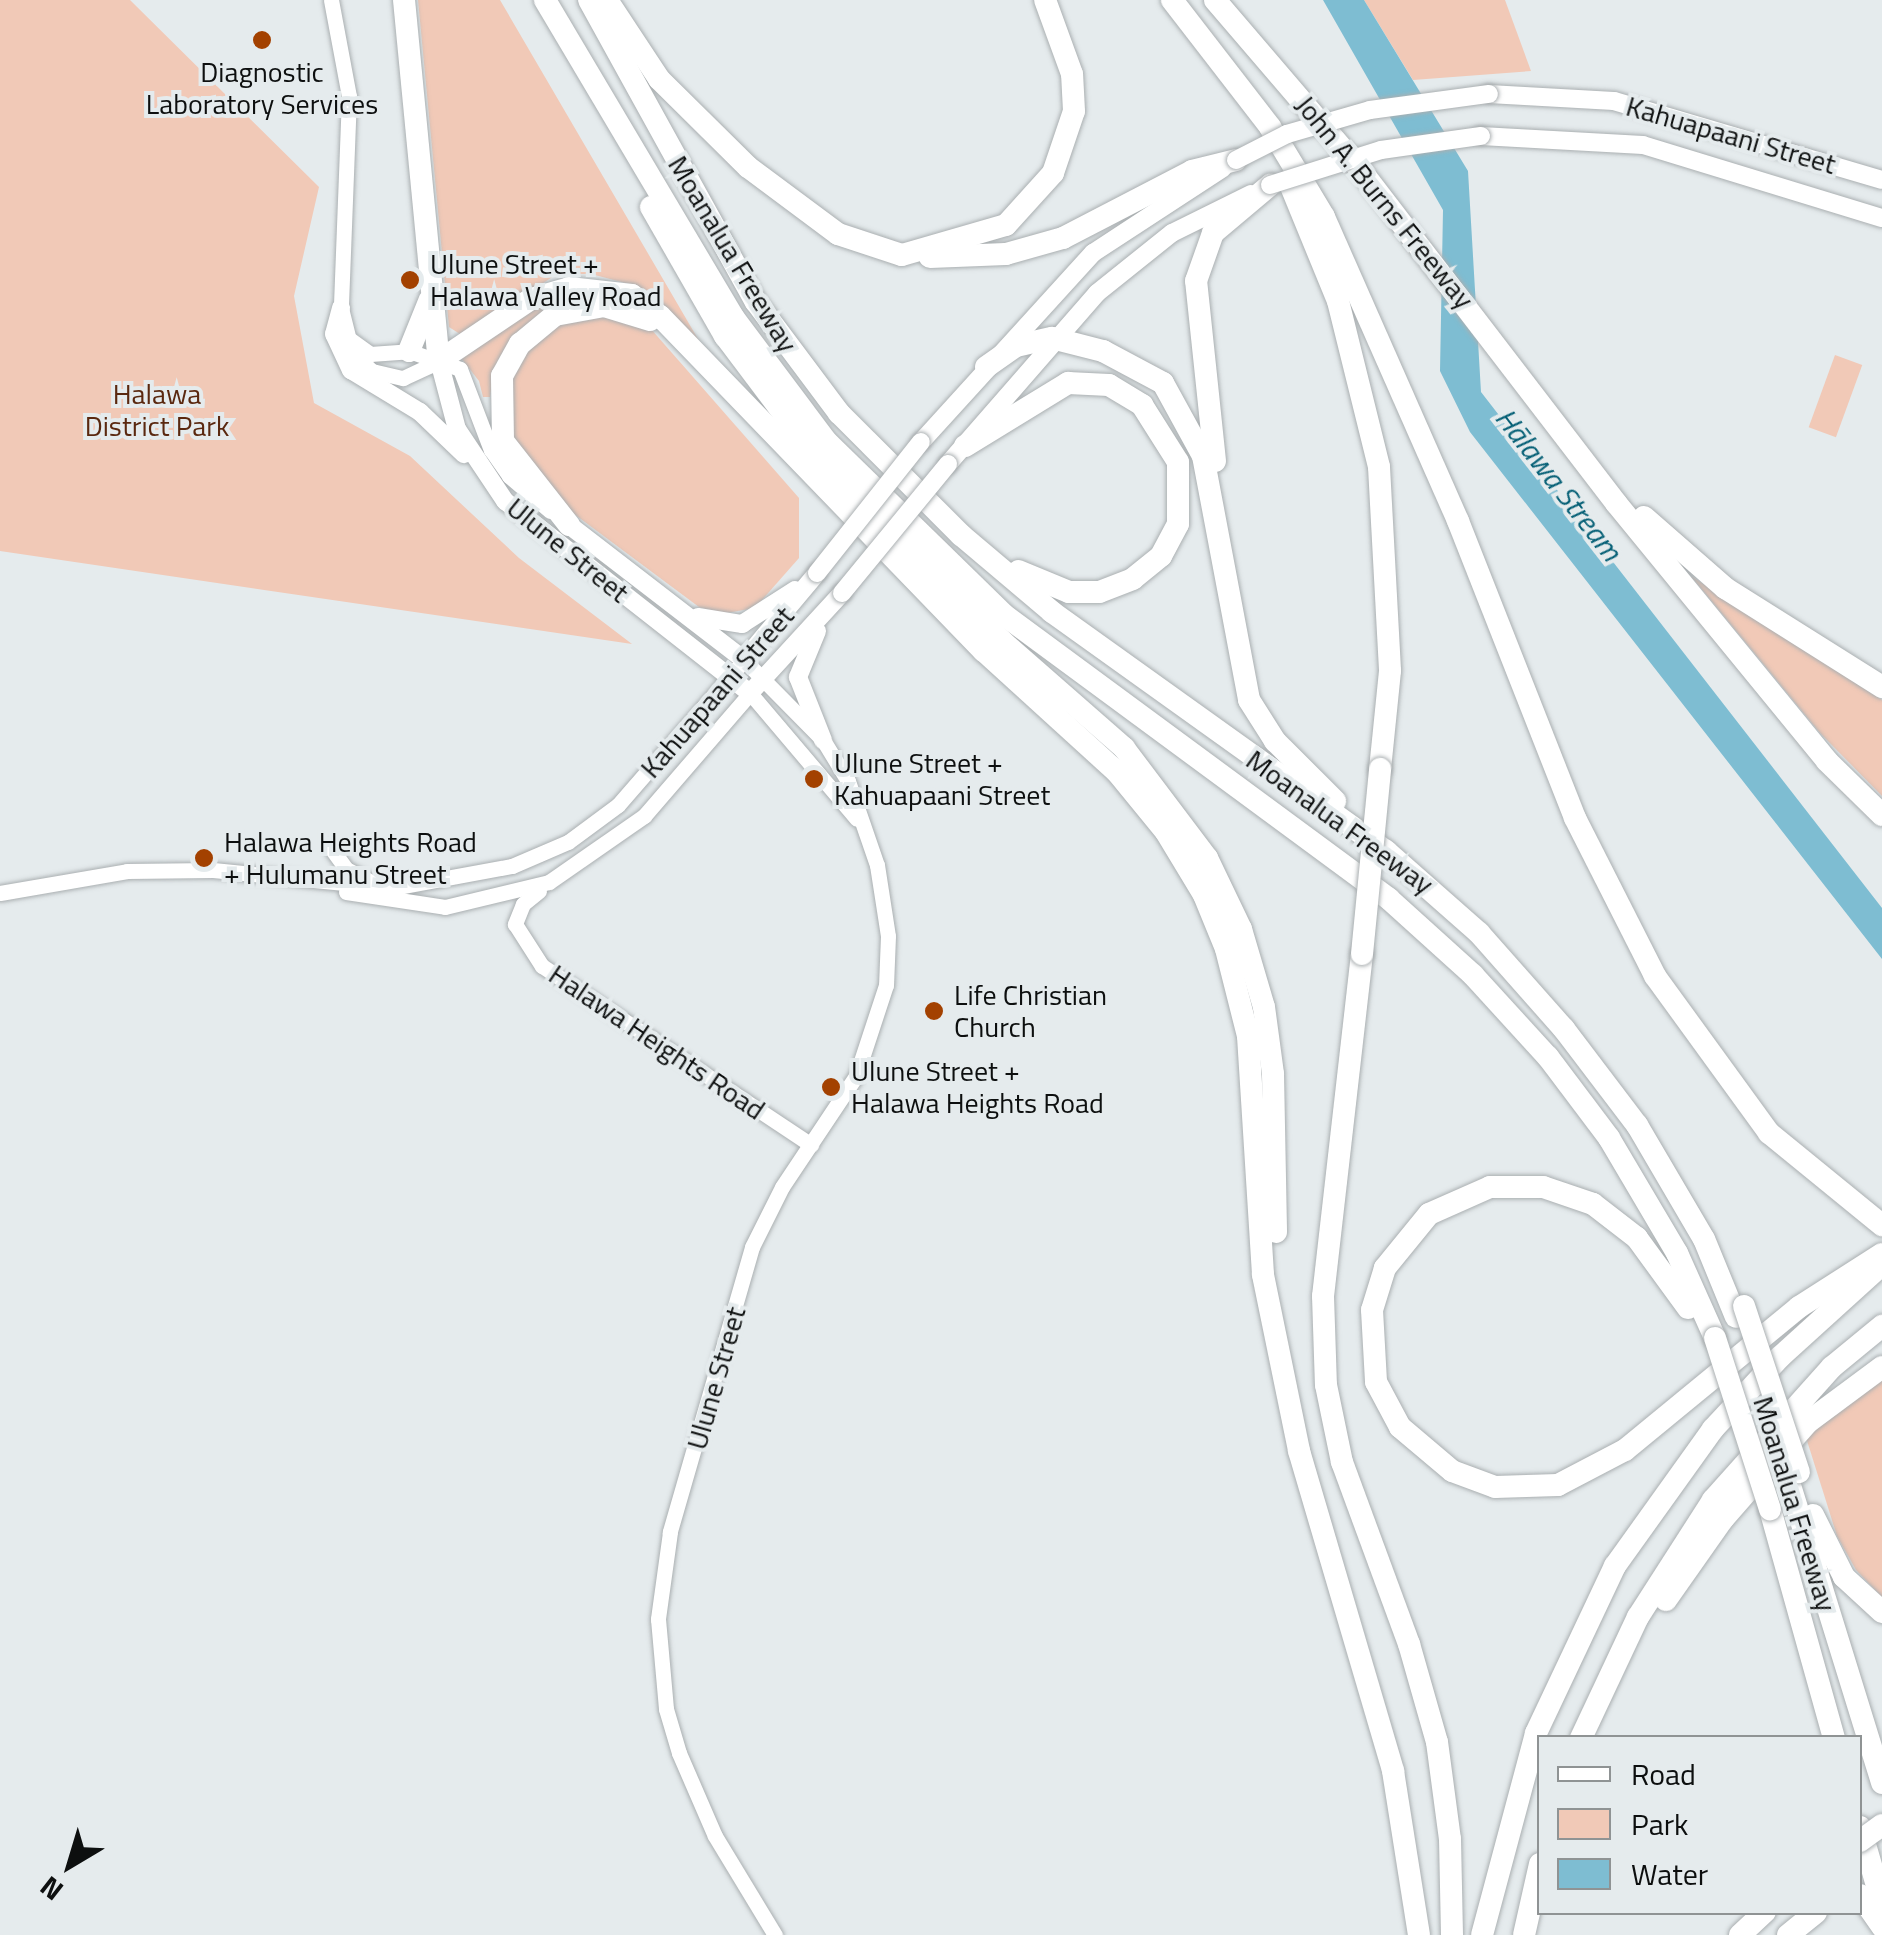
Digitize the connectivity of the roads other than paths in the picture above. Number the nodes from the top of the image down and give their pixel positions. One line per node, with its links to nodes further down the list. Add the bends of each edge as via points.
1 (331, 0): 20 (street, via 349,96)
2 (391, 0): 12 (highway)
3 (404, 0): 12 (highway)
4 (545, 0): 11 (highway, Moanalua Freeway)
5 (588, 0): 16 (highway, Moanalua Freeway)
6 (607, 0): 18 (highway, via 659,79 748,167 838,234)
7 (1045, 0): 18 (highway, via 1072,74 1074,110 1053,173 1006,225)
8 (1164, 0): 71 (highway, bridge, via 1274,154 1343,318 1369,416 1385,516 1390,670 1323,1296 1326,1384 1346,1474 1437,1742 1450,1838)
9 (1172, 0): 50 (highway, via 1270,127 1324,217 1458,520 1592,855 1655,976 1730,1087 1795,1157)
10 (1217, 0): 27 (highway, John A. Burns Freeway)
11 (562, 30): 54 (highway, Moanalua Freeway, via 734,318 826,440 1004,615 1389,899 1472,974 1548,1057 1609,1138 1677,1253); 56 (highway, via 666,236 756,381 914,554 1124,748 1208,858 1245,942 1270,1043 1276,1247)
12 (410, 78): 19 (highway)
13 (1236, 160): 14 (main road, Kahuapaani Street, bridge, via 1288,134 1370,110 1489,94 1614,102); 18 (highway, via 1192,171 1063,238 962,260); 26 (main road, Kahuapaani Street, via 1093,253)
14 (1882, 180)
15 (1270, 186): 17 (main road, Kahuapaani Street, bridge, via 1381,150 1480,136 1643,145); 22 (main road, Kahuapaani Street, via 1172,232); 31 (highway, via 1213,233 1196,282 1217,474)
16 (692, 192): 28 (highway, via 826,382 1011,567 1039,584 1099,592 1133,579 1162,556 1178,524 1183,491 1172,448 1142,405 1110,385 1068,382); 47 (highway, Moanalua Freeway, via 756,302 810,377 961,535 1052,612)
17 (1882, 218)
18 (902, 255)
19 (432, 296): 23 (highway); 25 (highway)
20 (342, 308): 21 (street); 29 (main road, via 334,334 351,370 420,412)
21 (348, 336): 23 (street, via 379,356); 25 (street, via 360,362 388,376 416,375)
22 (1044, 348): 26 (highway, via 1016,346); 28 (main road, Kahuapaani Street); 31 (highway, via 1103,351 1163,382 1203,456)
23 (409, 350): 25 (street)
24 (697, 355): 25 (highway, via 632,296 569,288 532,298); 30 (highway, via 646,318 604,306 556,314 520,344 502,376 503,441); 56 (highway, via 832,501 1117,772 1186,864 1217,924 1242,1006 1252,1061 1264,1276)
25 (439, 361): 29 (main road, Ulune Street, via 448,408); 30 (street, Ulune Street, via 468,377 482,431 509,476)
26 (986, 367): 32 (main road, Kahuapaani Street, bridge)
27 (1549, 410): 38 (highway, via 1687,558); 41 (highway, via 1616,503 1826,760)
28 (965, 446): 33 (main road, Kahuapaani Street, bridge)
29 (475, 464): 36 (main road, Ulune Street, via 526,520)
30 (569, 525): 34 (main road, Ulune Street)
31 (1218, 554): 47 (highway, via 1242,680 1261,720 1306,775)
32 (817, 573): 34 (main road, via 758,619 717,624); 35 (main road, Kahuapaani Street)
33 (827, 612): 37 (main road, Kahuapaani Street); 40 (main road, via 798,676 800,695)
34 (688, 614): 35 (main road, Ulune Street)
35 (744, 660): 36 (street, Kahuapaani Street); 37 (street, Ulune Street)
36 (730, 674): 39 (main road, Ulune Street); 46 (street, Kahuapaani Street, via 641,782 568,842 484,875)
37 (763, 678): 39 (main road, Kahuapaani Street); 40 (street, Ulune Street)
38 (1882, 687)
39 (750, 693): 42 (street, Ulune Street); 44 (street, Kahuapaani Street, via 644,816)
40 (823, 740): 42 (street, Ulune Street)
41 (1882, 815)
42 (866, 830): 49 (street, Ulune Street, via 882,889 886,985 856,1076)
43 (332, 848): 46 (street, via 355,875)
44 (549, 882): 45 (street, Kahuapaani Street, via 445,907 370,900); 49 (street, Halawa Heights Road, via 523,904 516,924 542,966)
45 (323, 884): 46 (street, Kahuapaani Street); 48 (street, via 213,870 127,872)
46 (392, 888)
47 (1434, 890): 57 (highway, Moanalua Freeway, bridge, via 1564,1028 1671,1179 1740,1312)
48 (0, 894)
49 (811, 1144): 69 (street, Ulune Street, via 752,1247 670,1532 658,1619 666,1709 678,1753 715,1836)
50 (1882, 1224)
51 (1882, 1254): 54 (highway, via 1799,1307 1598,1468 1536,1489 1473,1480 1408,1435 1376,1382 1372,1310 1385,1268 1429,1214 1490,1187 1543,1187 1593,1204 1638,1238)
52 (1882, 1266): 72 (highway, via 1780,1357 1713,1430 1615,1566 1536,1733)
53 (1882, 1326): 59 (highway, via 1832,1367 1713,1500 1638,1617)
54 (1711, 1343): 60 (highway)
55 (1882, 1367): 59 (highway, via 1808,1422 1723,1519)
56 (1290, 1400): 70 (highway, via 1312,1500 1394,1771)
57 (1794, 1477): 58 (highway, via 1832,1560); 61 (highway, Moanalua Freeway)
58 (1882, 1612)
59 (1586, 1727)
60 (1833, 1735)
61 (1882, 1783)
62 (1862, 1834): 65 (highway)
63 (1537, 1877): 73 (highway)
64 (1862, 1899): 68 (highway)
65 (1882, 1903)
66 (1763, 1915): 74 (highway)
67 (1812, 1915): 75 (highway)
68 (1882, 1926)
69 (775, 1935)
70 (1418, 1935)
71 (1452, 1935)
72 (1482, 1935)
73 (1524, 1935)
74 (1740, 1935)
75 (1788, 1935)

